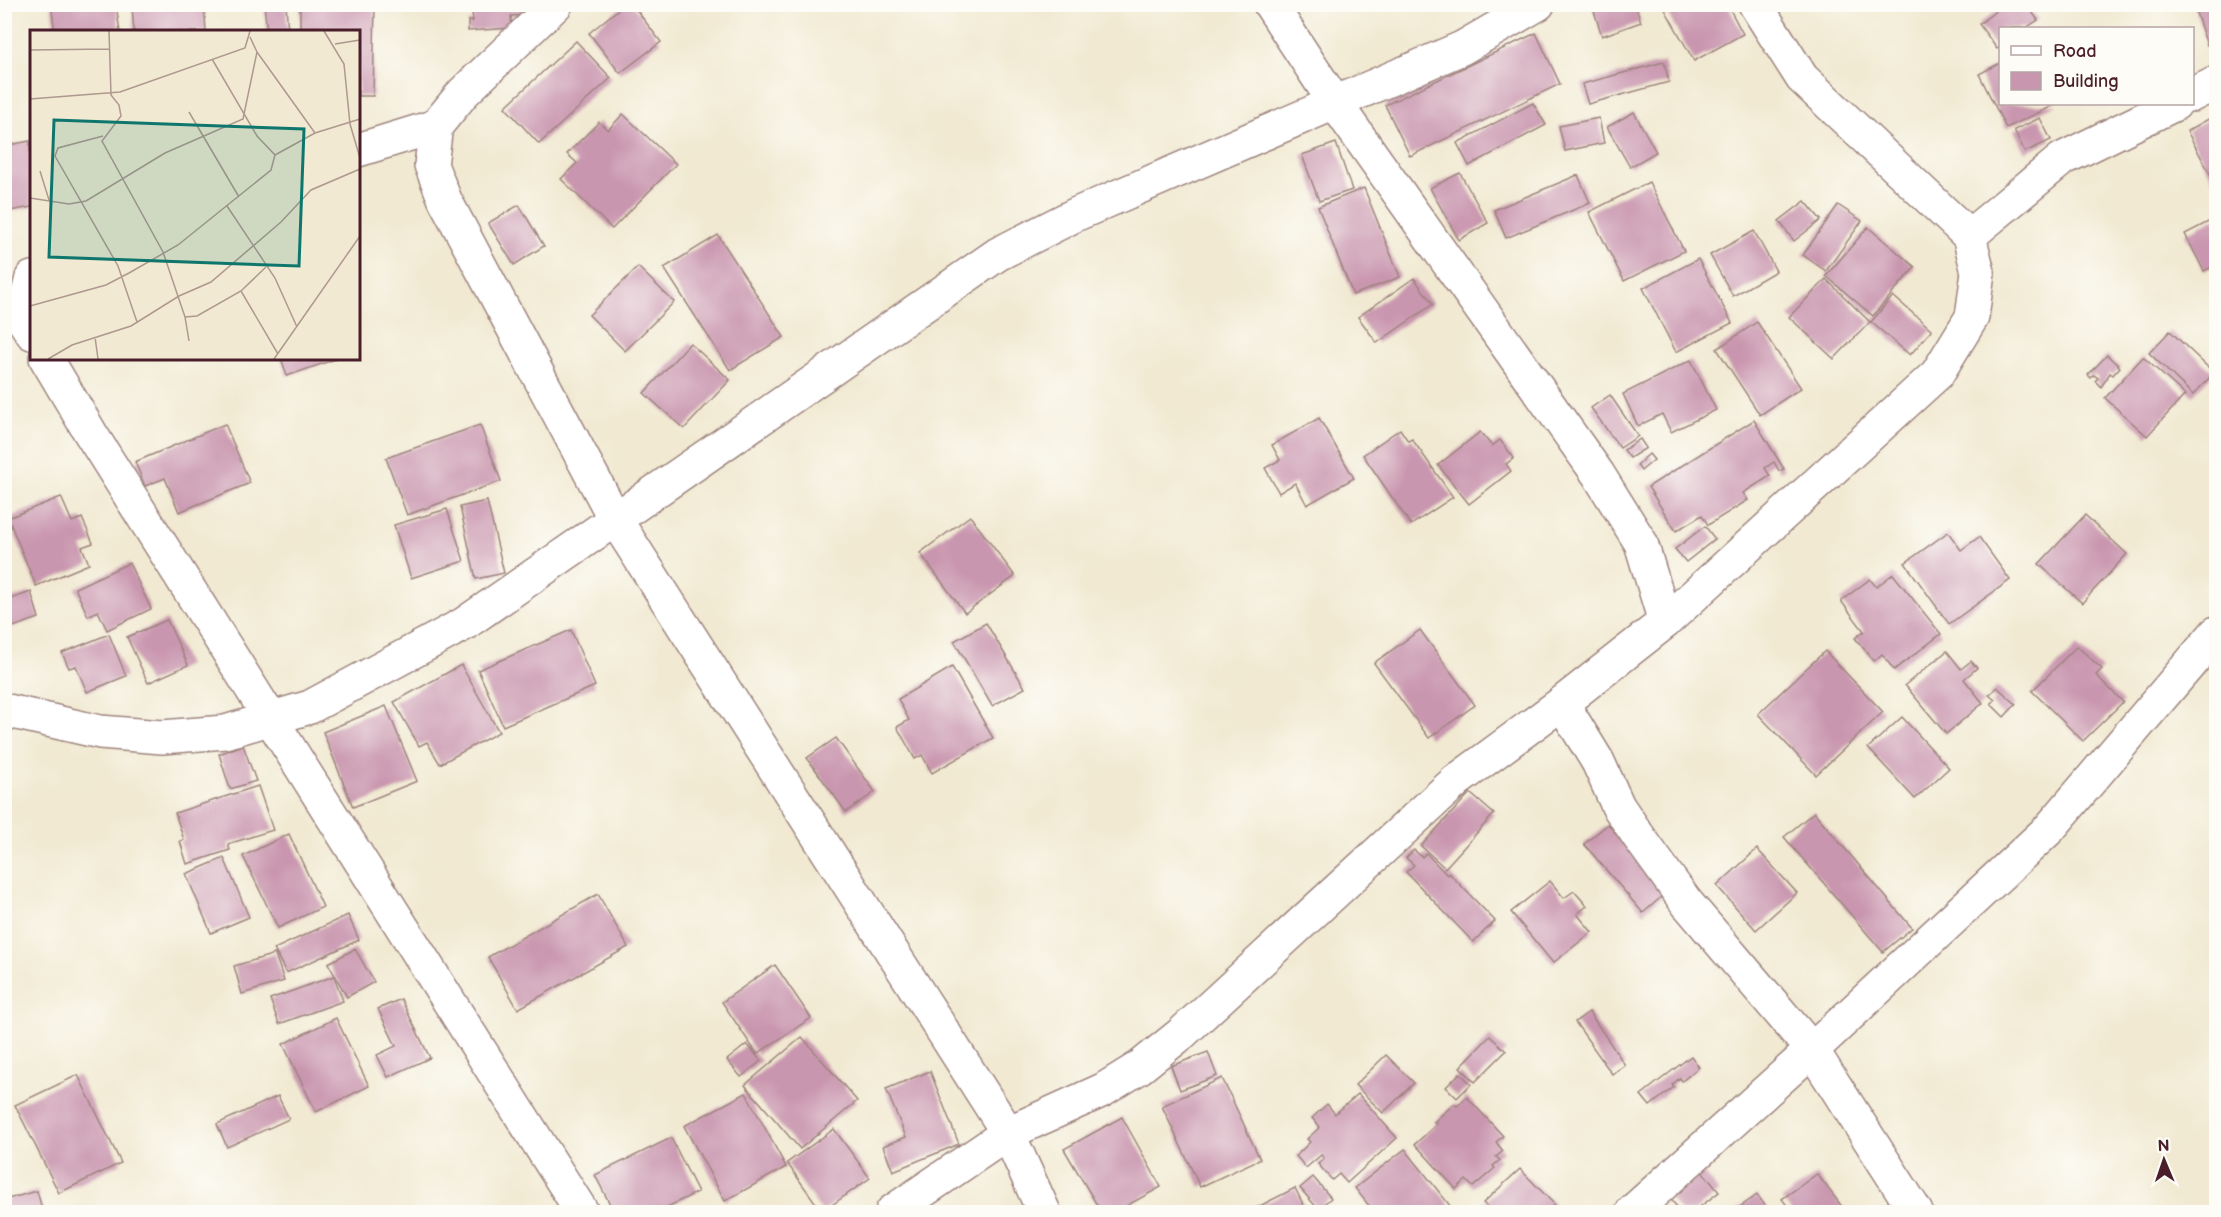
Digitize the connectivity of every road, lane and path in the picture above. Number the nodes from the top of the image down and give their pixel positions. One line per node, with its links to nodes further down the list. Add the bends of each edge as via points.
1 (556, 4): 9 (street, via 463,93)
2 (1270, 4): 7 (street)
3 (1538, 4): 7 (street, via 1462,48)
4 (1755, 4): 11 (street, via 1802,78)
5 (2217, 83): 6 (street)
6 (2194, 94)
7 (1335, 103): 15 (street, via 1077,214 998,254); 16 (street, via 1598,474 1641,543)
8 (2173, 105): 11 (street, via 2062,159)
9 (436, 126): 10 (street); 15 (street, via 431,165 445,200)
10 (360, 149)
11 (1969, 236): 16 (street, via 1978,272 1972,317 1937,374)
12 (30, 286): 13 (street, via 22,318)
13 (30, 330)
14 (47, 360): 20 (street)
15 (615, 519): 20 (street, via 464,624 310,707); 22 (street)
16 (1665, 622): 18 (street)
17 (2217, 633): 21 (street, via 2049,830)
18 (1562, 703): 21 (street, via 1598,762 1618,806 1686,902); 22 (street, via 1456,781 1181,1034 1140,1067 1103,1090)
19 (4, 710): 20 (street, via 100,732 162,736 225,732)
20 (270, 719): 23 (street)
21 (1812, 1050): 26 (street); 27 (street)
22 (1008, 1133): 24 (street); 25 (street)
23 (582, 1212)
24 (892, 1212)
25 (1044, 1212)
26 (1632, 1212)
27 (1916, 1212)

